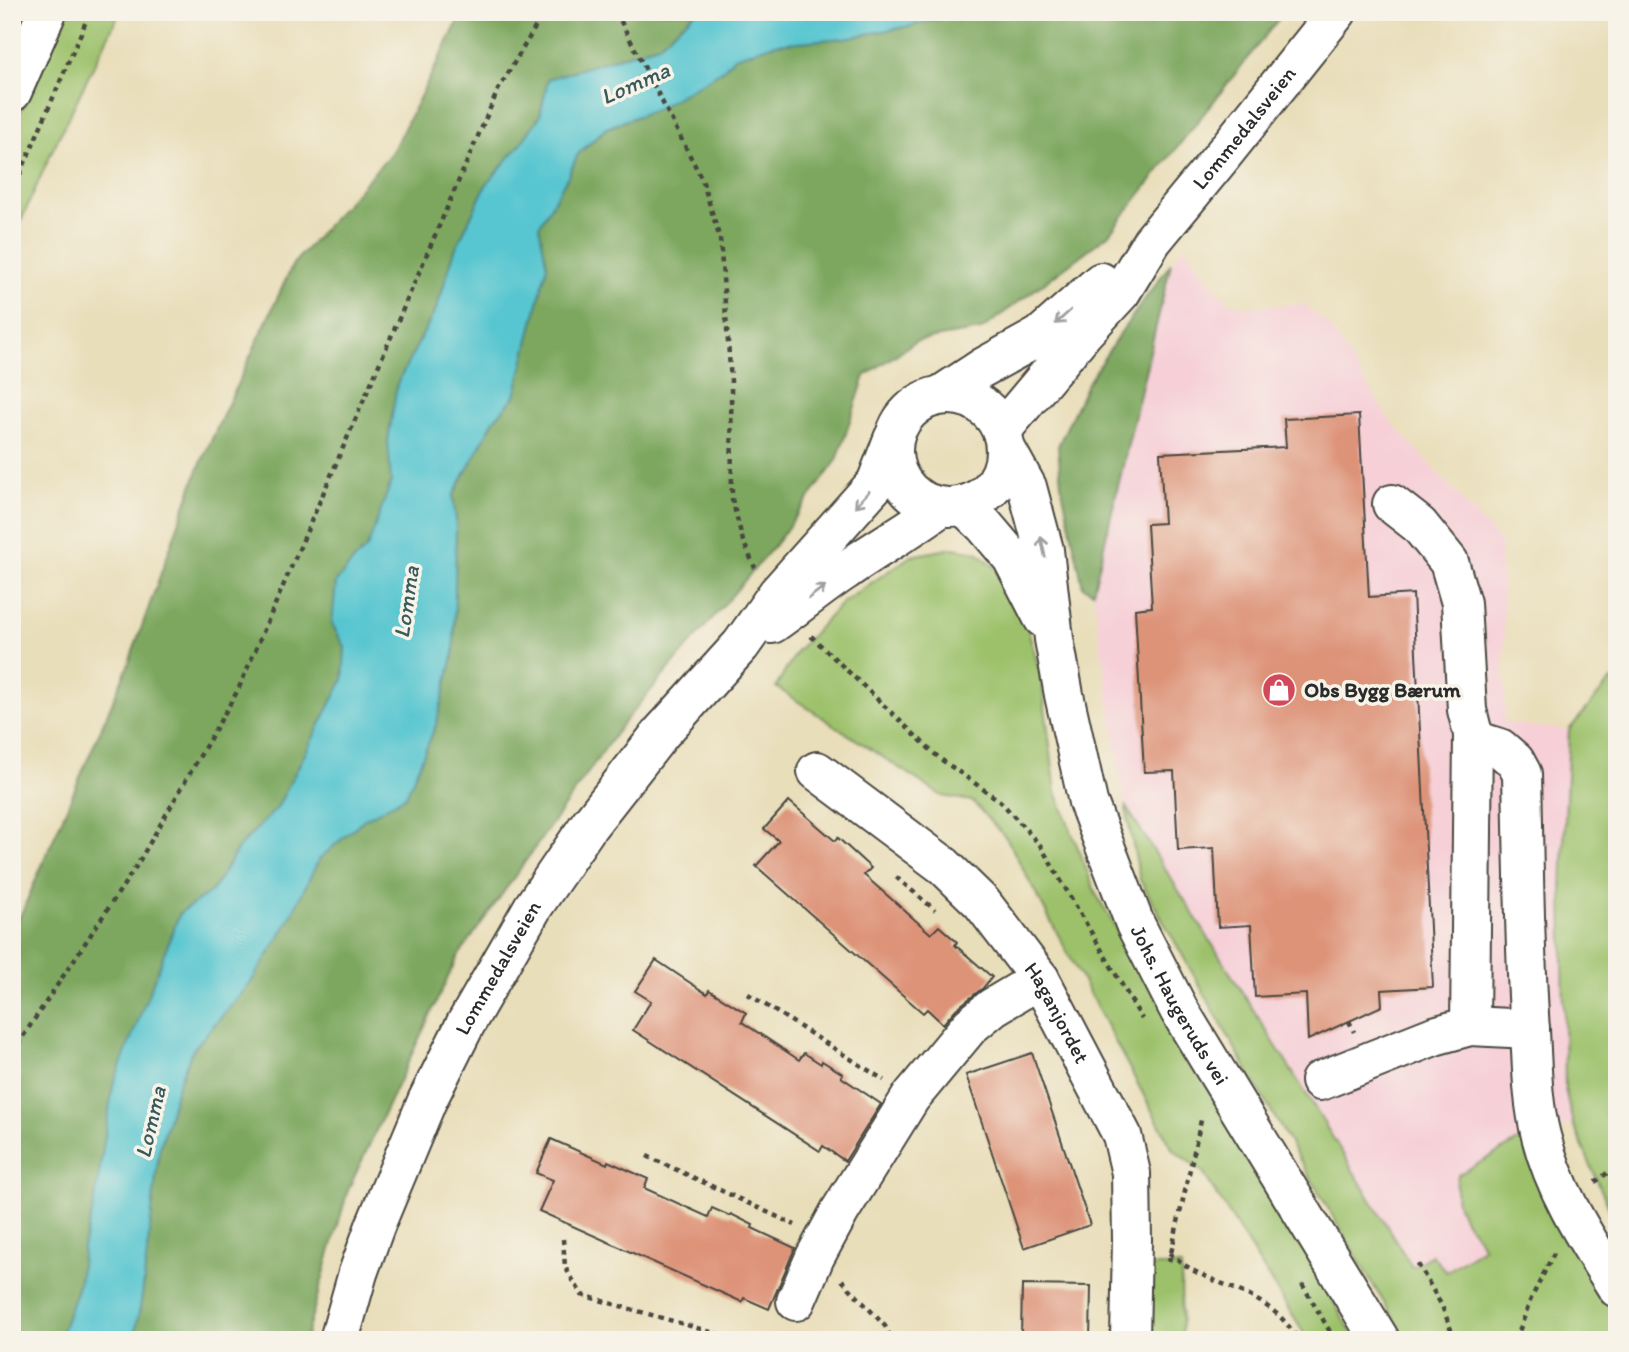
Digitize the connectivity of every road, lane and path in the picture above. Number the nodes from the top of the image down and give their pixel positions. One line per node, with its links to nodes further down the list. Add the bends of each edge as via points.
1 (47, 12): 6 (main road)
2 (90, 12): 7 (path)
3 (548, 12): 25 (path, via 498,90 238,690 137,865)
4 (1337, 12): 8 (main road, Lommedalsveien)
5 (616, 13): 14 (path, via 702,179 720,239 732,381 732,499)
6 (12, 92)
7 (12, 193)
8 (1152, 241): 9 (main road, Lommedalsveien, one-way to 9, via 1040,336); 11 (main road, Lommedalsveien, via 1121,292 1084,332)
9 (943, 393): 10 (main road, via 920,402 904,416); 11 (main road, via 963,395 987,409)
10 (893, 439): 13 (main road, via 894,467 906,488 922,501); 17 (main road, Lommedalsveien, one-way to 17, via 876,484 777,594)
11 (1004, 439): 13 (main road, via 1001,474 995,485 971,503); 16 (main road, Johs. Haugeruds vei, one-way to 11, via 1044,550 1027,487)
12 (1392, 504): 18 (main road, via 1419,525 1449,562 1461,603 1467,710)
13 (952, 506): 16 (main road, Johs. Haugeruds vei, via 984,525 1012,558); 17 (main road, Lommedalsveien, one-way to 13, via 877,549)
14 (757, 572)
15 (805, 631): 23 (path, via 939,758 1000,801 1040,845)
16 (1054, 639): 44 (main road, Johs. Haugeruds vei, via 1088,802 1135,924 1179,1010)
17 (741, 645): 39 (main road, Lommedalsveien, via 617,788 562,863 504,956 427,1101 375,1226)
18 (1473, 734): 22 (main road); 24 (main road, via 1500,748 1522,774)
19 (817, 771): 20 (main road, Haganjordet, via 944,866 982,903)
20 (1040, 979): 27 (main road, via 970,1026); 42 (main road, Haganjordet, via 1122,1135 1131,1173)
21 (748, 994): 27 (path)
22 (1470, 1026): 24 (main road); 26 (main road)
23 (1146, 1027)
24 (1530, 1029): 31 (main road, via 1533,1097 1541,1136)
25 (12, 1053)
26 (1320, 1081)
27 (911, 1097): 33 (main road)
28 (1202, 1116): 34 (path)
29 (646, 1156): 33 (path)
30 (1617, 1166): 31 (path, via 1583,1192)
31 (1576, 1221): 37 (main road); 46 (path, via 1530,1301)
32 (563, 1240): 40 (path, via 565,1267 582,1295)
33 (820, 1248): 38 (main road); 41 (path)
34 (1170, 1254): 36 (path); 43 (path, via 1272,1310)
35 (1418, 1264): 45 (path)
36 (1167, 1273)
37 (1617, 1288)
38 (796, 1301)
39 (339, 1340)
40 (739, 1340)
41 (892, 1340)
42 (1130, 1340)
43 (1298, 1340)
44 (1380, 1340)
45 (1455, 1340)
46 (1516, 1340)

